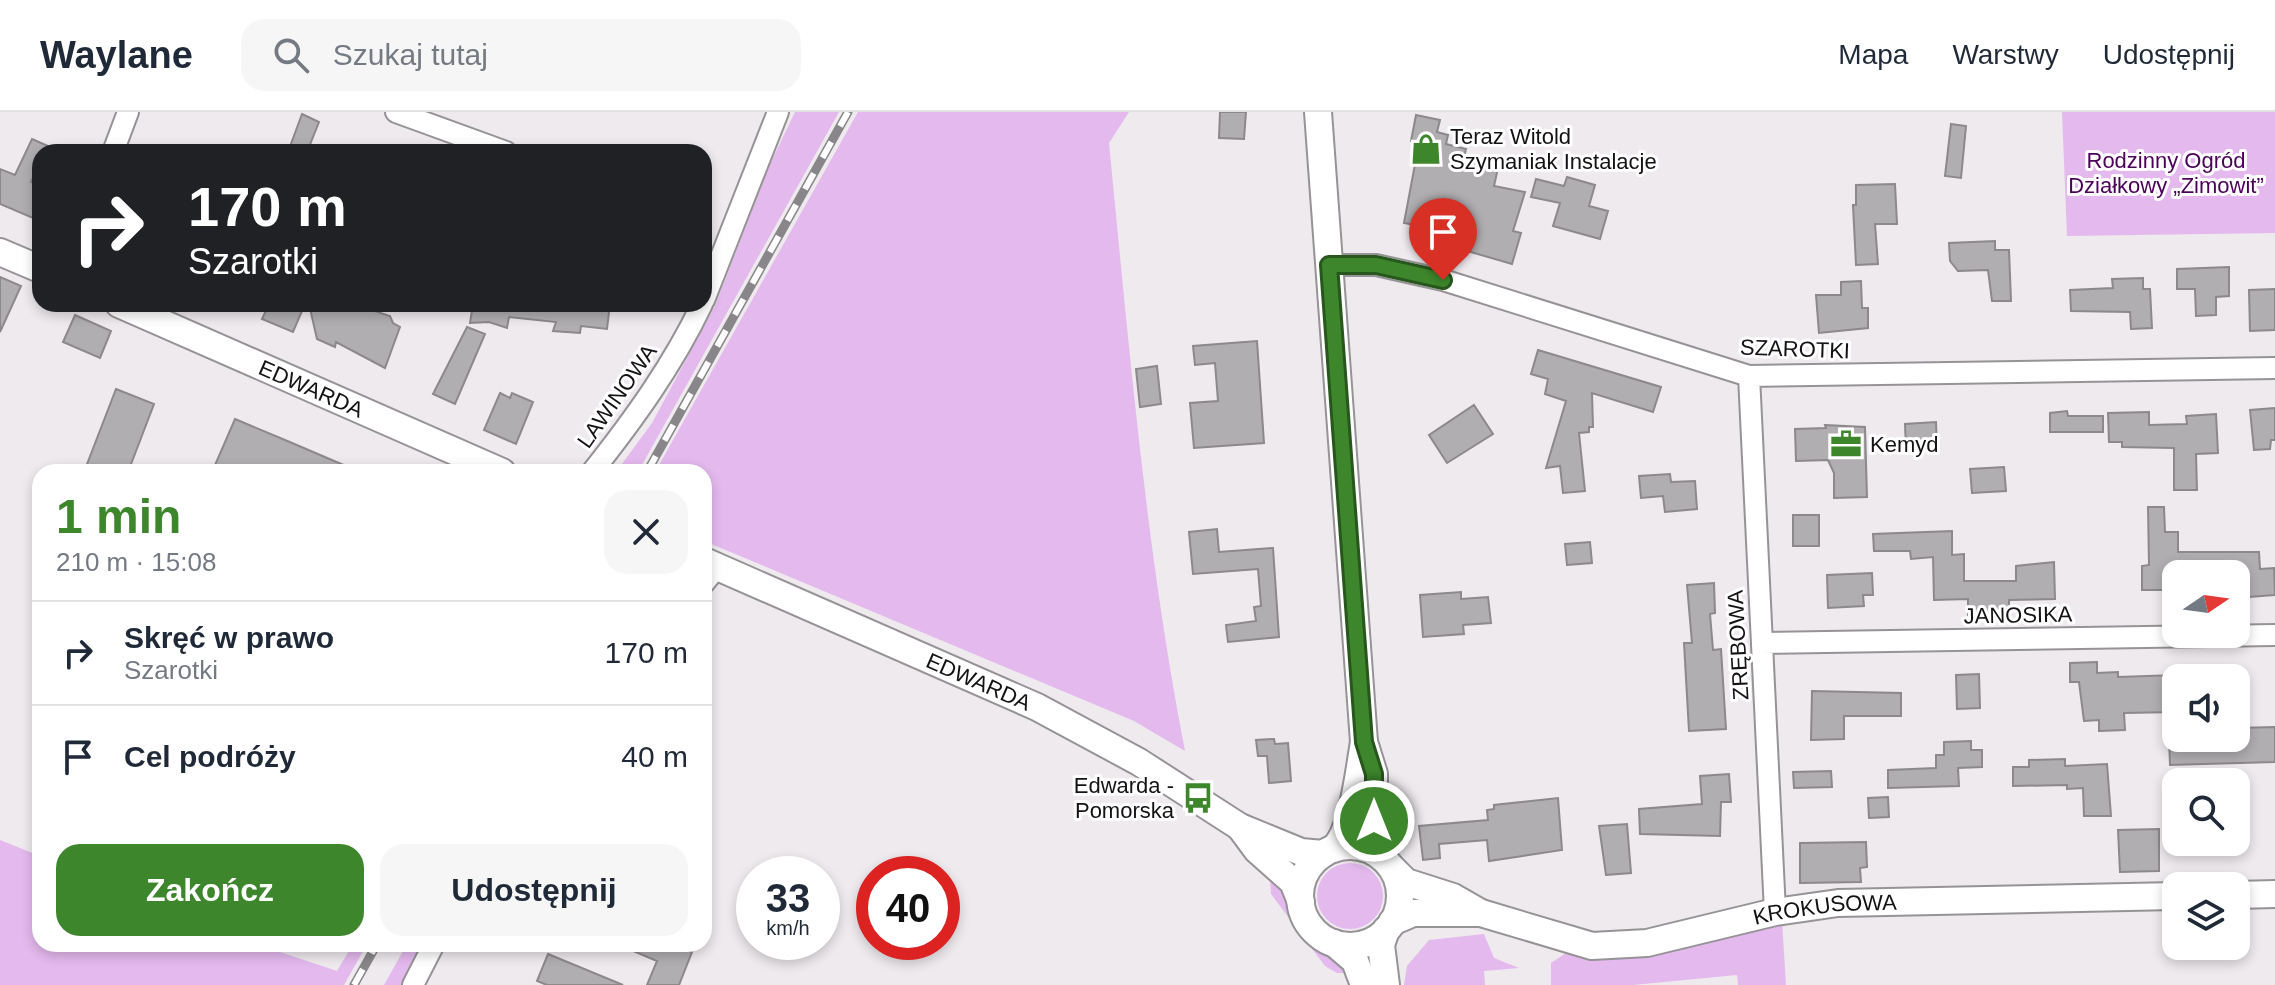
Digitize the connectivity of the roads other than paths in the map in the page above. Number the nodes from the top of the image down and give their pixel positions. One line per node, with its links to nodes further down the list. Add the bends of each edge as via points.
1 (128, 112): 5 (street)
2 (396, 112): 6 (street)
3 (778, 112): 10 (street, LAWINOWA)
4 (1318, 112): 8 (street)
5 (116, 144)
6 (484, 144)
7 (0, 252): 9 (street)
8 (1329, 265): 14 (street, SZAROTKI, via 1376,265 1443,280); 20 (street)
9 (32, 266)
10 (712, 279)
11 (137, 312): 15 (street, EDWARDA)
12 (698, 312): 16 (street, LAWINOWA, via 674,358)
13 (2275, 368): 14 (street, SZAROTKI)
14 (1749, 376): 19 (street, ZRĘBOWA)
15 (484, 464)
16 (598, 464)
17 (712, 572): 21 (street, EDWARDA, via 1037,707 1121,751)
18 (2275, 635): 19 (street, JANOSIKA)
19 (1762, 643): 28 (street, ZRĘBOWA)
20 (1364, 742): 22 (street, via 1350,818 1343,837); 23 (street, via 1374,774 1374,835)
21 (1240, 827): 22 (street, EDWARDA, via 1301,852); 27 (street, EDWARDA, via 1293,882)
22 (1328, 851): 23 (street, via 1355,846); 27 (street, via 1303,880)
23 (1388, 864): 29 (street, KROKUSOWA, via 1406,882 1453,897); 30 (street, via 1400,900)
24 (2275, 894): 25 (street)
25 (2250, 895)
26 (2162, 896): 28 (street, KROKUSOWA, via 1867,901)
27 (1301, 902): 31 (street, via 1315,931)
28 (1775, 912): 29 (street, KROKUSOWA, via 1667,939 1609,947 1560,939)
29 (1481, 913): 30 (street, KROKUSOWA, via 1413,913)
30 (1389, 926): 31 (street, via 1356,945); 35 (street, via 1381,945)
31 (1334, 943): 34 (street, via 1355,961)
32 (430, 952): 33 (street)
33 (413, 985)
34 (1364, 985)
35 (1386, 985)

